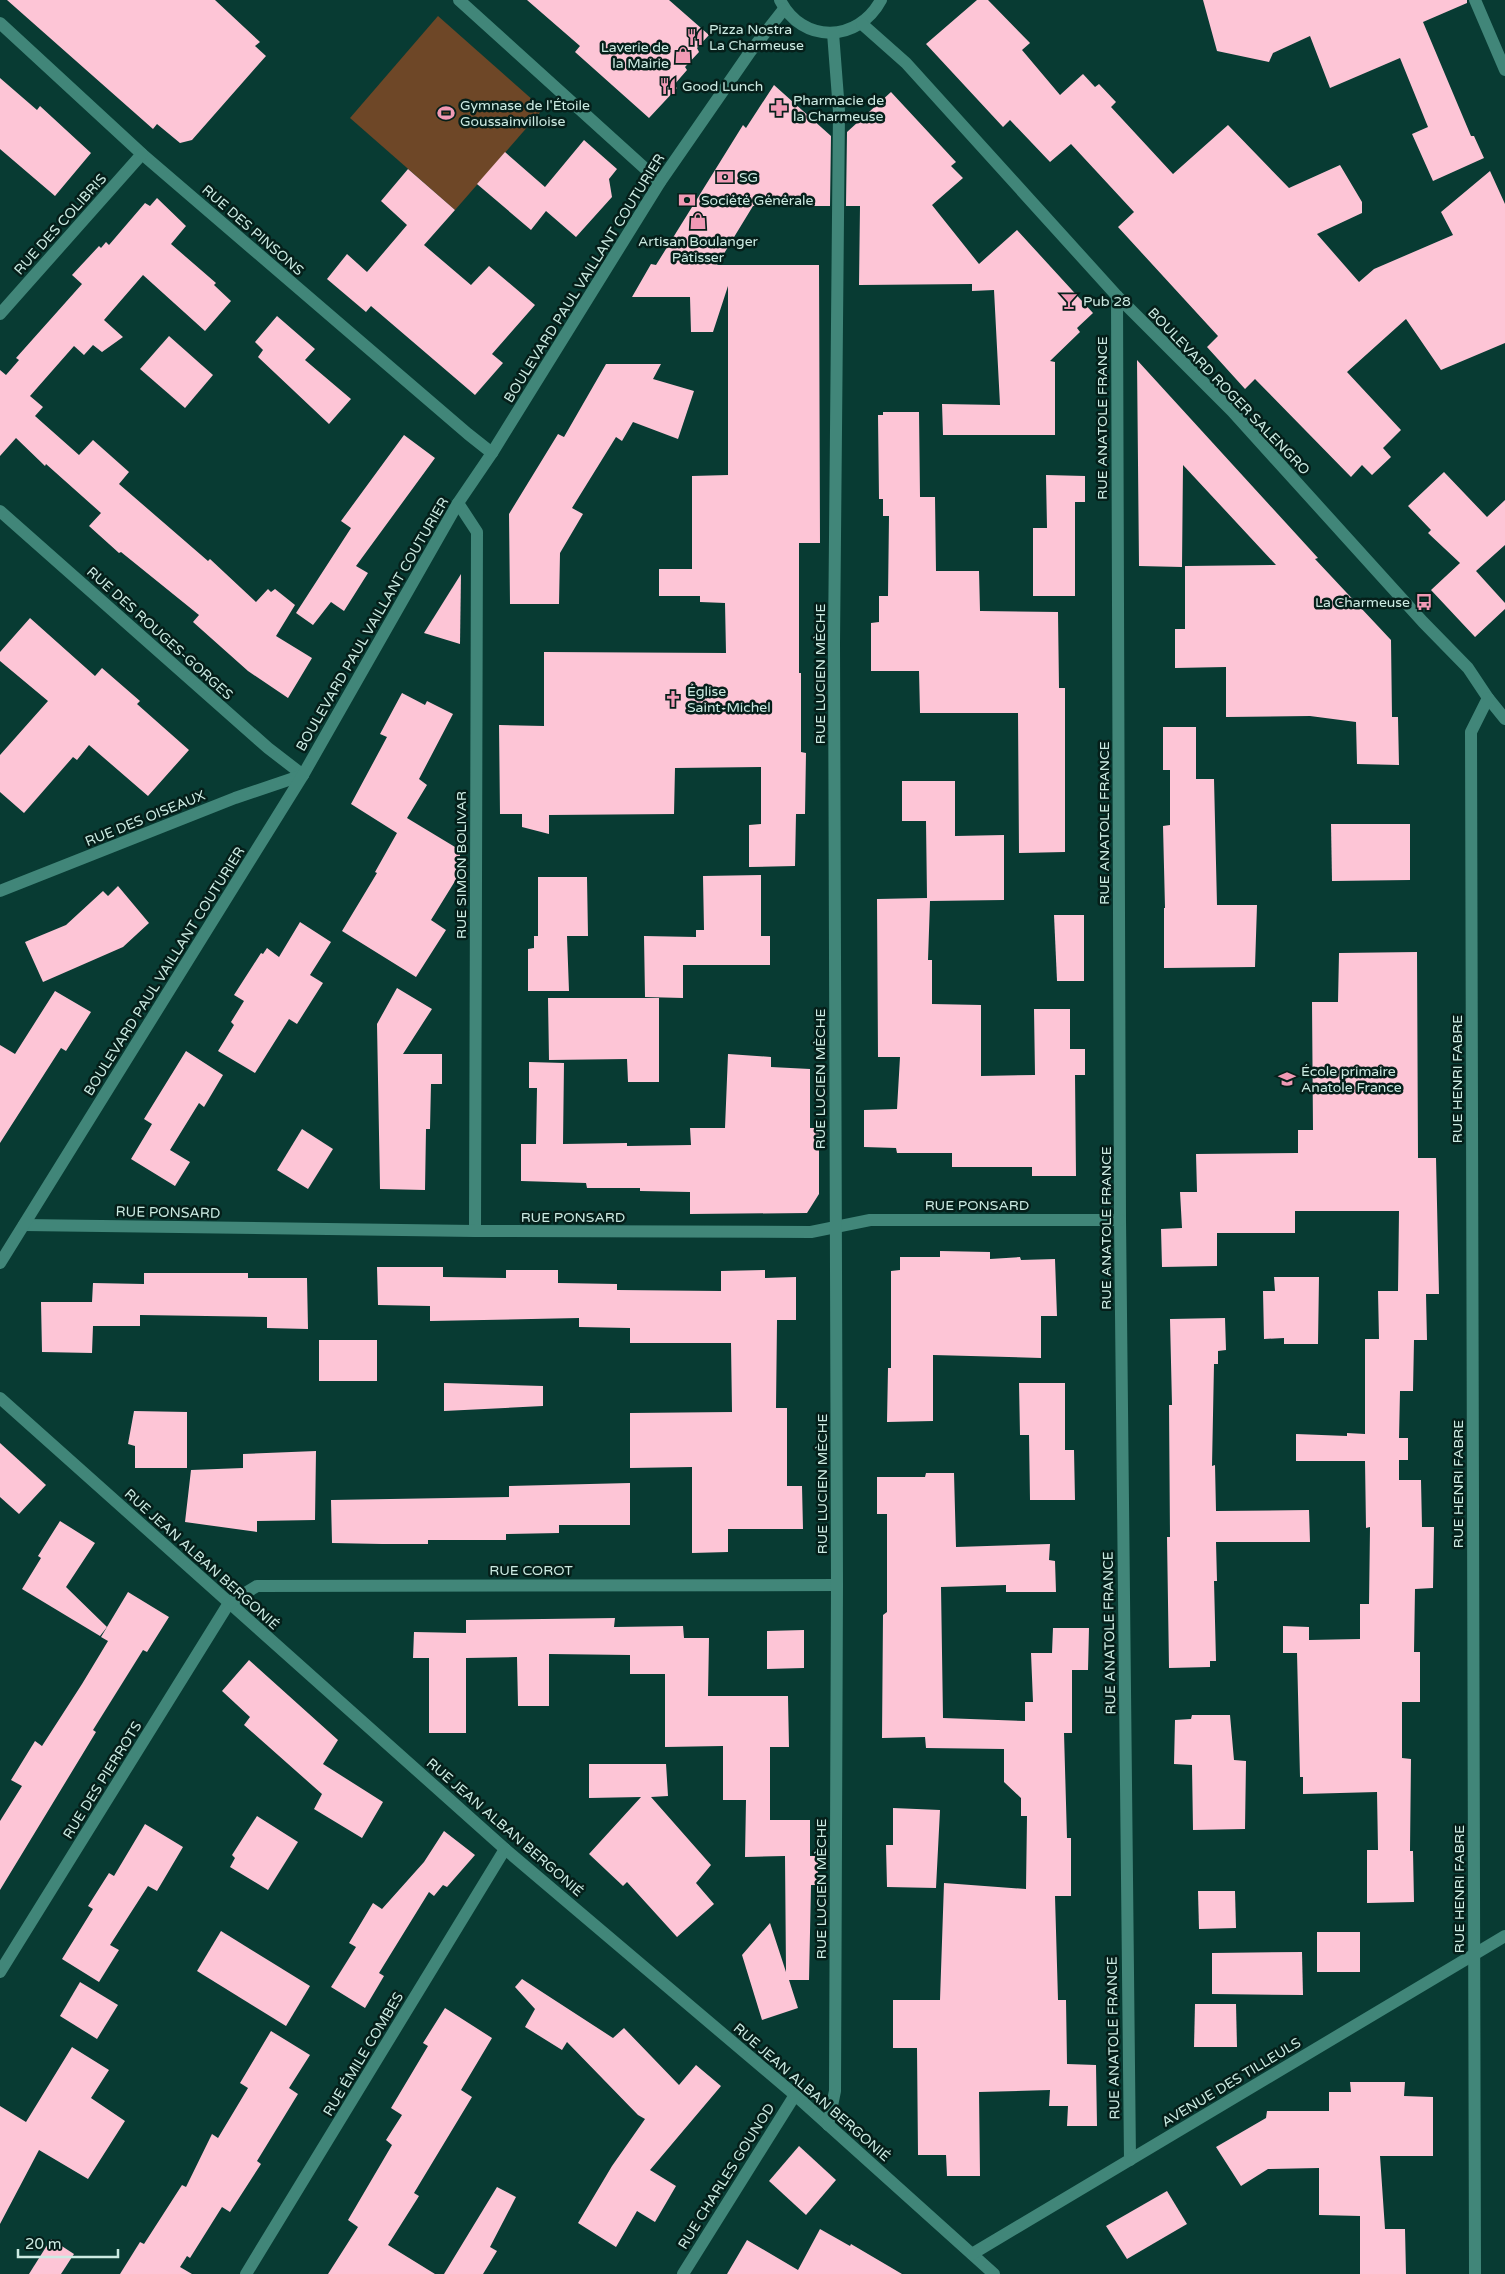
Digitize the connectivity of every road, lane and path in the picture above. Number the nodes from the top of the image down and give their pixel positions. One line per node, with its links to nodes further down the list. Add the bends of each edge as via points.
1 (459, 0): 10 (street)
2 (880, 0): 6 (street, via 875,11)
3 (1475, 0): 8 (street)
4 (782, 5): 7 (street, via 797,22 814,31); 10 (street, BOULEVARD PAUL VAILLANT COUTURIER)
5 (0, 23): 9 (street, RUE DES PINSONS)
6 (862, 24): 7 (street); 11 (street, BOULEVARD ROGER SALENGRO, via 906,63)
7 (833, 33): 22 (street, RUE LUCIEN MÈCHE, via 839,111 834,643)
8 (1505, 70)
9 (142, 154): 12 (street, RUE DES COLIBRIS); 13 (street, RUE DES PINSONS)
10 (660, 182): 13 (street, BOULEVARD PAUL VAILLANT COUTURIER)
11 (1116, 296): 16 (street, BOULEVARD ROGER SALENGRO, via 1232,411 1422,622 1468,668); 20 (street, RUE ANATOLE FRANCE)
12 (0, 314)
13 (492, 453): 14 (street, BOULEVARD PAUL VAILLANT COUTURIER)
14 (458, 503): 18 (street, BOULEVARD PAUL VAILLANT COUTURIER); 23 (street, RUE SIMON BOLIVAR, via 477,532)
15 (0, 511): 18 (street, RUE DES ROUGES-GORGES, via 261,742)
16 (1488, 698): 17 (street, BOULEVARD ROGER SALENGRO); 30 (street, RUE HENRI FABRE, via 1471,732)
17 (1505, 720)
18 (303, 775): 19 (street, RUE DES OISEAUX, via 236,798); 21 (street, BOULEVARD PAUL VAILLANT COUTURIER)
19 (0, 892)
20 (1120, 1220): 22 (street, RUE PONSARD, via 870,1220); 34 (street, RUE ANATOLE FRANCE)
21 (24, 1225): 23 (street, RUE PONSARD); 24 (street, BOULEVARD PAUL VAILLANT COUTURIER)
22 (836, 1226): 23 (street, RUE PONSARD, via 811,1232); 26 (street, RUE LUCIEN MÈCHE)
23 (475, 1232)
24 (0, 1263)
25 (0, 1398): 27 (street, RUE JEAN ALBAN BERGONIÉ)
26 (837, 1585): 27 (street, RUE COROT, via 257,1586); 33 (street, RUE LUCIEN MÈCHE, via 835,2091)
27 (229, 1604): 28 (street, RUE JEAN ALBAN BERGONIÉ); 31 (street, RUE DES PIERROTS)
28 (506, 1849): 32 (street, RUE JEAN ALBAN BERGONIÉ); 36 (street, RUE ÉMILE COMBES)
29 (1505, 1936): 30 (street, AVENUE DES TILLEULS)
30 (1474, 1956): 34 (street, AVENUE DES TILLEULS); 39 (street, RUE HENRI FABRE)
31 (0, 1972)
32 (795, 2095): 33 (street, RUE JEAN ALBAN BERGONIÉ); 37 (street, RUE CHARLES GOUNOD)
33 (828, 2125): 35 (street, RUE JEAN ALBAN BERGONIÉ)
34 (1130, 2160): 35 (street, AVENUE DES TILLEULS)
35 (972, 2254): 38 (street, RUE JEAN ALBAN BERGONIÉ)
36 (246, 2274)
37 (683, 2274)
38 (994, 2274)
39 (1475, 2274)

